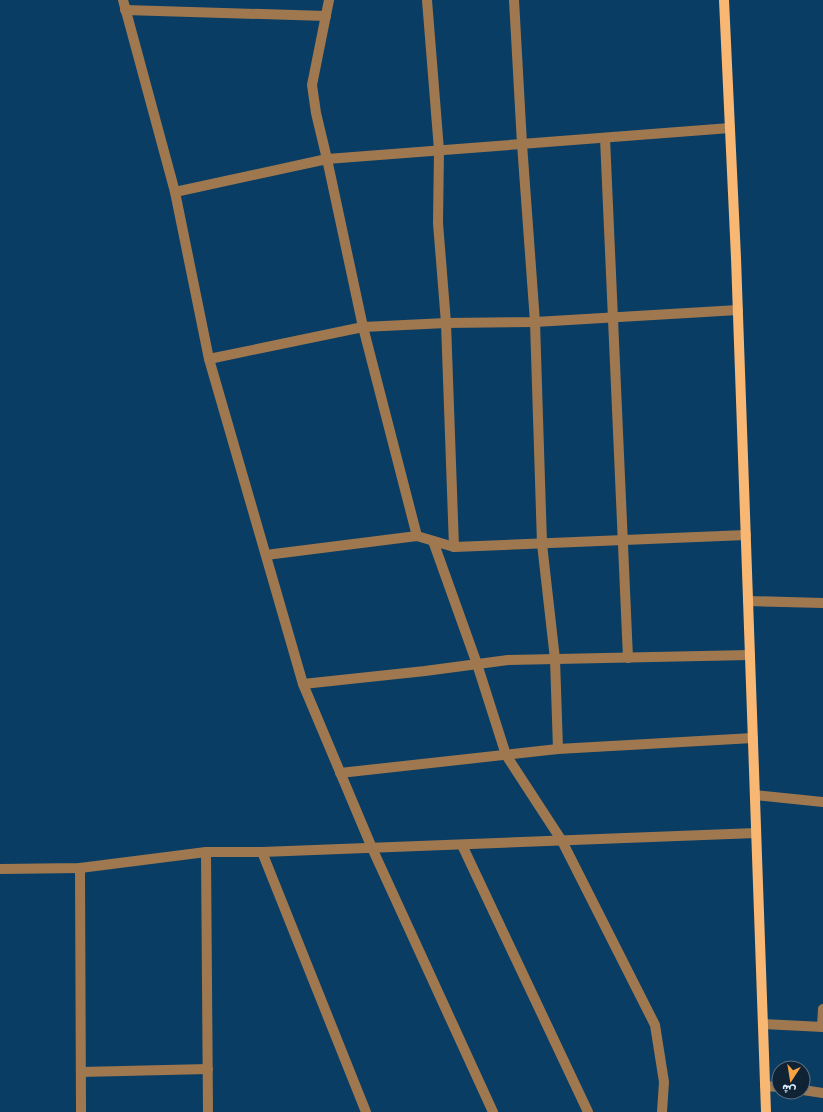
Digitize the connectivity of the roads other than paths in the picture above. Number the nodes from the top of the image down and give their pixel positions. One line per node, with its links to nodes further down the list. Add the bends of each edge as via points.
1 (330, 0): 6 (street)
2 (427, 0): 10 (street)
3 (514, 0): 9 (street)
4 (724, 0): 7 (main road)
5 (124, 5): 6 (street); 12 (street)
6 (326, 16): 11 (street, via 312,85)
7 (730, 128): 8 (street); 13 (main road)
8 (605, 138): 9 (street); 14 (street)
9 (522, 144): 10 (street); 15 (street)
10 (439, 150): 11 (street); 16 (street, via 438,224)
11 (327, 159): 12 (street); 17 (street)
12 (175, 192): 18 (street)
13 (738, 310): 14 (street); 19 (main road)
14 (613, 318): 15 (street); 22 (street)
15 (535, 322): 16 (street); 23 (street)
16 (446, 323): 17 (street); 24 (street)
17 (363, 327): 18 (street); 20 (street)
18 (209, 359): 25 (street)
19 (746, 535): 22 (street); 26 (main road)
20 (417, 536): 21 (street); 25 (street)
21 (433, 541): 24 (street); 31 (street)
22 (623, 541): 23 (street); 29 (street)
23 (542, 544): 24 (street); 30 (street)
24 (454, 547)
25 (266, 555): 32 (street)
26 (748, 601): 27 (street); 28 (main road)
27 (823, 603)
28 (750, 655): 29 (street); 33 (main road)
29 (628, 658): 30 (street)
30 (555, 659): 31 (street, via 508,660); 34 (street)
31 (477, 664): 32 (street); 35 (street)
32 (303, 684): 36 (street)
33 (753, 738): 34 (street); 37 (main road)
34 (558, 749): 35 (street)
35 (506, 755): 36 (street); 40 (street)
36 (340, 773): 42 (street)
37 (755, 795): 38 (street); 39 (main road)
38 (823, 802)
39 (756, 833): 40 (street); 48 (main road)
40 (562, 841): 41 (street); 61 (street, via 655,1025 664,1082)
41 (462, 844): 42 (street); 60 (street)
42 (372, 848): 44 (street); 59 (street)
43 (206, 852): 44 (street); 45 (street); 50 (street)
44 (262, 852): 58 (street)
45 (80, 868): 46 (street); 51 (street)
46 (0, 869)
47 (823, 1009): 49 (street)
48 (763, 1024): 49 (street); 52 (main road)
49 (822, 1027)
50 (208, 1069): 51 (street); 57 (street)
51 (81, 1072): 56 (street)
52 (765, 1086): 53 (street); 62 (main road)
53 (771, 1086)
54 (811, 1091): 55 (street)
55 (823, 1093)
56 (81, 1112)
57 (208, 1112)
58 (366, 1112)
59 (493, 1112)
60 (588, 1112)
61 (662, 1112)
62 (766, 1112)

